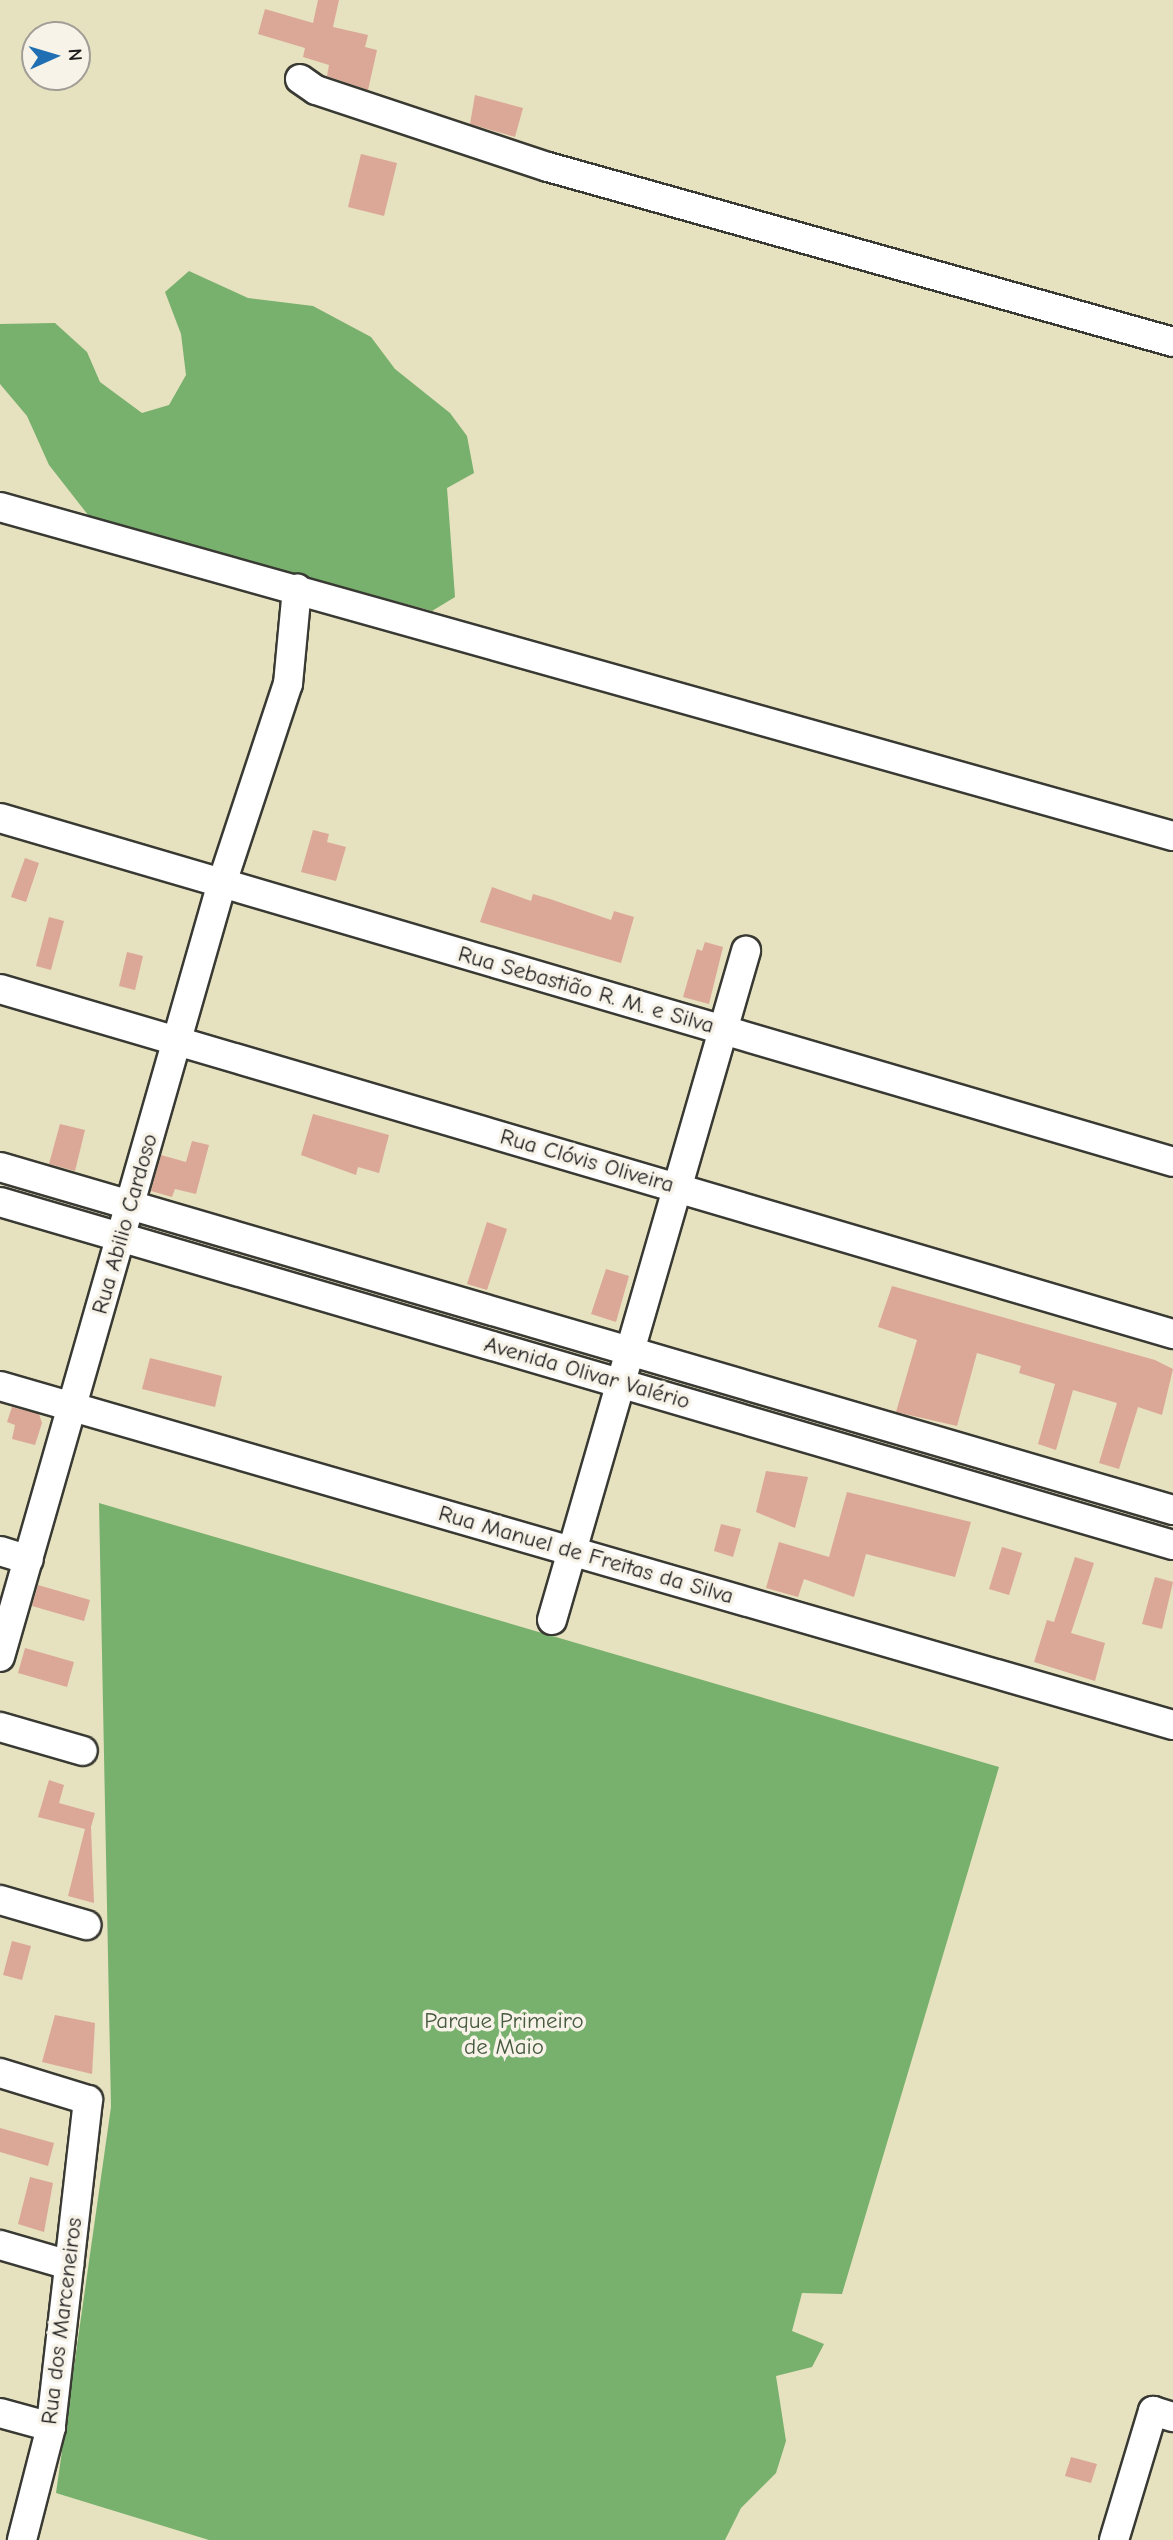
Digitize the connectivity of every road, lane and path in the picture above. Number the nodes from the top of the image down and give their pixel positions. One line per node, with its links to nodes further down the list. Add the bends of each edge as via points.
1 (300, 79): 2 (street, via 316,90 548,167)
2 (1173, 342)
3 (0, 507): 4 (street)
4 (297, 588): 6 (street); 7 (street, Rua Abilio Cardoso, via 288,684)
5 (0, 818): 7 (street, Rua Sebastião R. M. e Silva)
6 (1173, 836)
7 (222, 883): 10 (street, Rua Sebastião R. M. e Silva); 11 (street, Rua Abilio Cardoso)
8 (746, 951): 10 (street)
9 (0, 989): 11 (street, Rua Clóvis Oliveira)
10 (723, 1030): 12 (street, Rua Sebastião R. M. e Silva); 14 (street)
11 (177, 1041): 14 (street, Rua Clóvis Oliveira); 16 (street, Rua Abilio Cardoso)
12 (1173, 1162)
13 (0, 1167): 16 (street)
14 (677, 1188): 18 (street, Rua Clóvis Oliveira); 19 (street)
15 (0, 1202): 17 (street, Avenida Olivar Valério)
16 (131, 1205): 17 (street, Rua Abilio Cardoso); 19 (street)
17 (120, 1237): 20 (street, Avenida Olivar Valério); 22 (street, Rua Abilio Cardoso)
18 (1173, 1334)
19 (628, 1353): 20 (street); 23 (street)
20 (620, 1383): 24 (street, Avenida Olivar Valério); 26 (street)
21 (0, 1386): 22 (street, Rua Manuel de Freitas da Silva)
22 (73, 1407): 26 (street, Rua Manuel de Freitas da Silva); 27 (street, Rua Abilio Cardoso)
23 (1173, 1510)
24 (1173, 1545)
25 (0, 1551): 27 (street)
26 (570, 1551): 28 (street); 30 (street, Rua Manuel de Freitas da Silva)
27 (29, 1560): 29 (street, Rua Abilio Cardoso)
28 (552, 1620)
29 (0, 1657)
30 (1173, 1725)
31 (0, 1727): 32 (street)
32 (83, 1751)
33 (0, 1900): 34 (street)
34 (86, 1925)
35 (0, 2073): 37 (street, Rua dos Marceneiros, via 88,2100)
36 (0, 2245): 37 (street)
37 (69, 2265): 40 (street, Rua dos Marceneiros)
38 (0, 2413): 40 (street)
39 (1163, 2414): 42 (street)
40 (51, 2427): 41 (street, Rua dos Marceneiros)
41 (22, 2540)
42 (1114, 2540)

